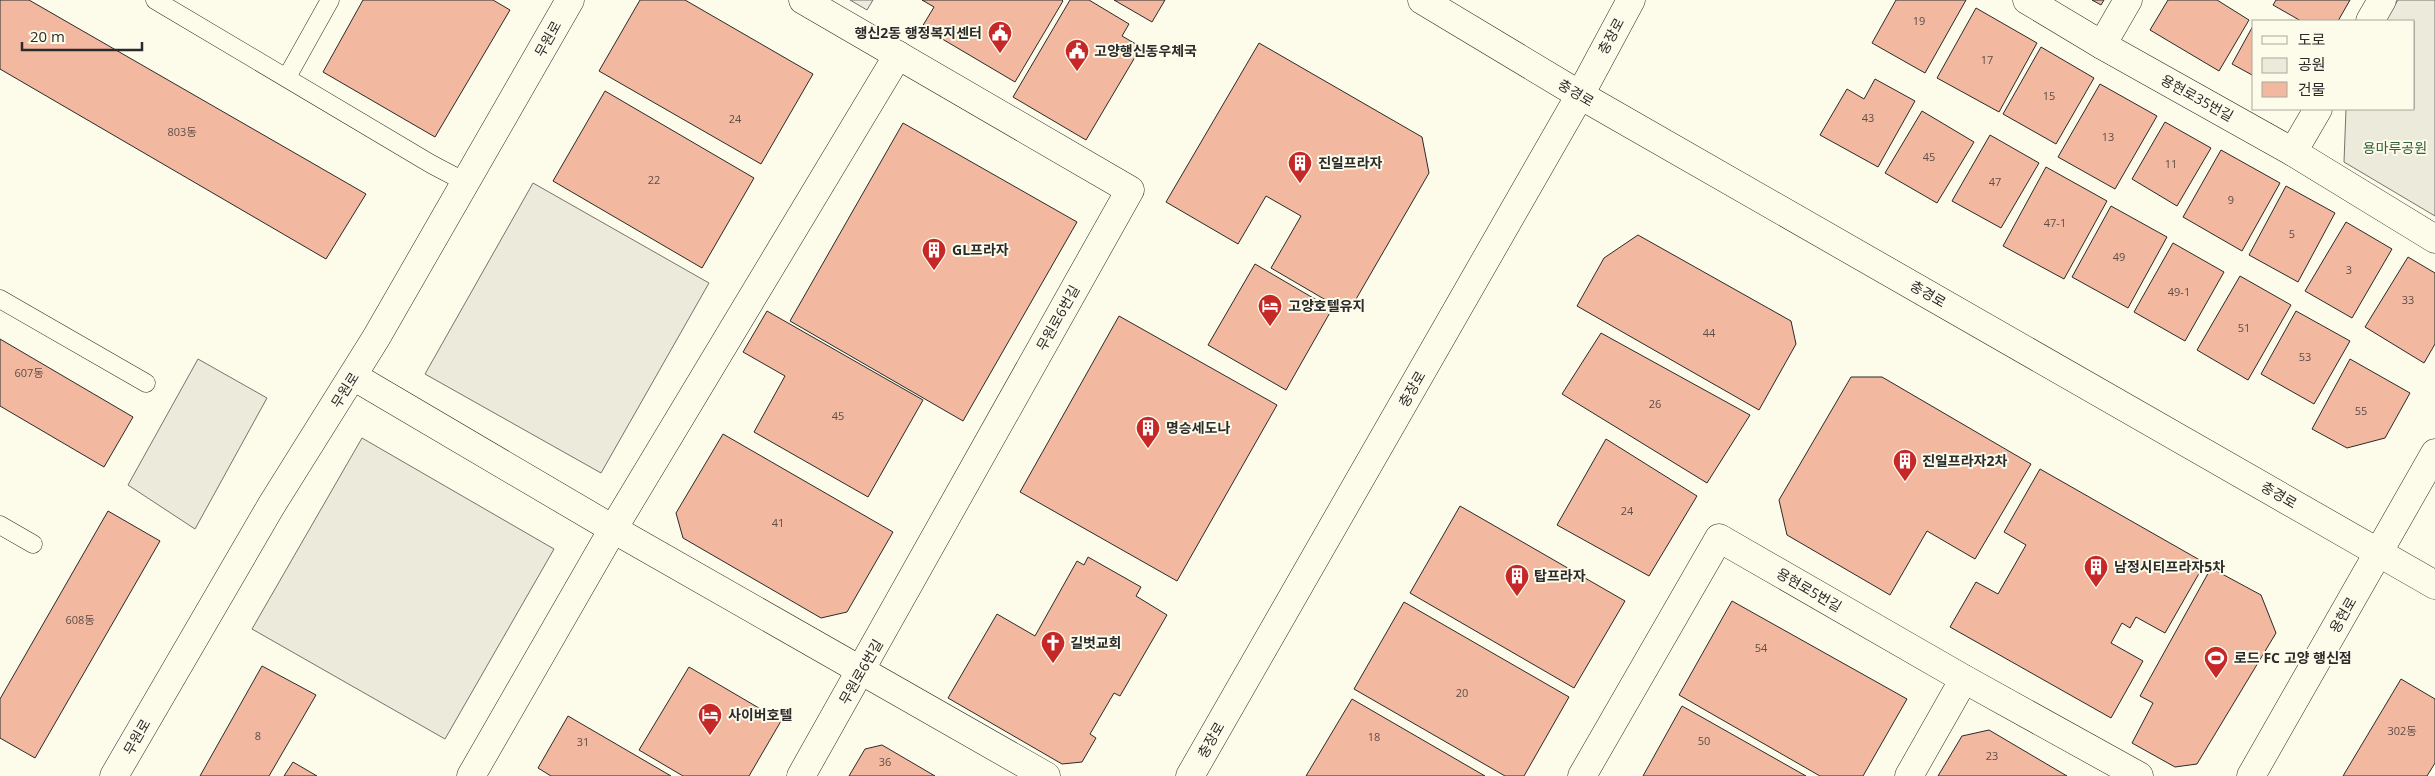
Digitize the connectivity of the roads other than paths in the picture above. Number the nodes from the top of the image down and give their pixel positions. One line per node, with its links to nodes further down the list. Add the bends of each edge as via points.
1 (155, 0): 13 (lane)
2 (330, 0): 13 (lane)
3 (570, 0): 17 (street, 무원로)
4 (803, 0): 12 (street, 무원로6번길)
5 (1422, 0): 14 (street, 충경로)
6 (1631, 0): 14 (street, 충장로)
7 (2027, 0): 11 (street, 용현로35번길)
8 (2128, 0): 11 (street)
9 (2382, 0): 10 (street)
10 (2371, 20)
11 (2102, 45): 16 (street, 용현로35번길)
12 (898, 55): 24 (street); 28 (street, 무원로6번길, via 1130,190)
13 (287, 77): 17 (lane)
14 (1580, 96): 26 (street, 충경로); 34 (street, 충장로)
15 (2317, 110): 16 (street)
16 (2293, 152): 18 (street, 용현로35번길)
17 (467, 183): 20 (street, 무원로)
18 (2435, 239)
19 (0, 298): 21 (lane)
20 (353, 376): 24 (street); 30 (street, 무원로, via 271,506)
21 (146, 383)
22 (2435, 453): 26 (street, 용현로)
23 (0, 525): 25 (lane)
24 (613, 529): 28 (street); 31 (street)
25 (32, 544)
26 (2379, 553): 27 (street, 충경로); 38 (street, 용현로)
27 (2435, 585)
28 (862, 670): 32 (street, 무원로6번길); 33 (street)
29 (1964, 679): 35 (street, 용현로5번길, via 1719,538); 36 (street); 37 (street, 용현로5번길)
30 (114, 776)
31 (471, 776)
32 (801, 776)
33 (1046, 776)
34 (1190, 776)
35 (1582, 776)
36 (1909, 776)
37 (2139, 776)
38 (2251, 776)

